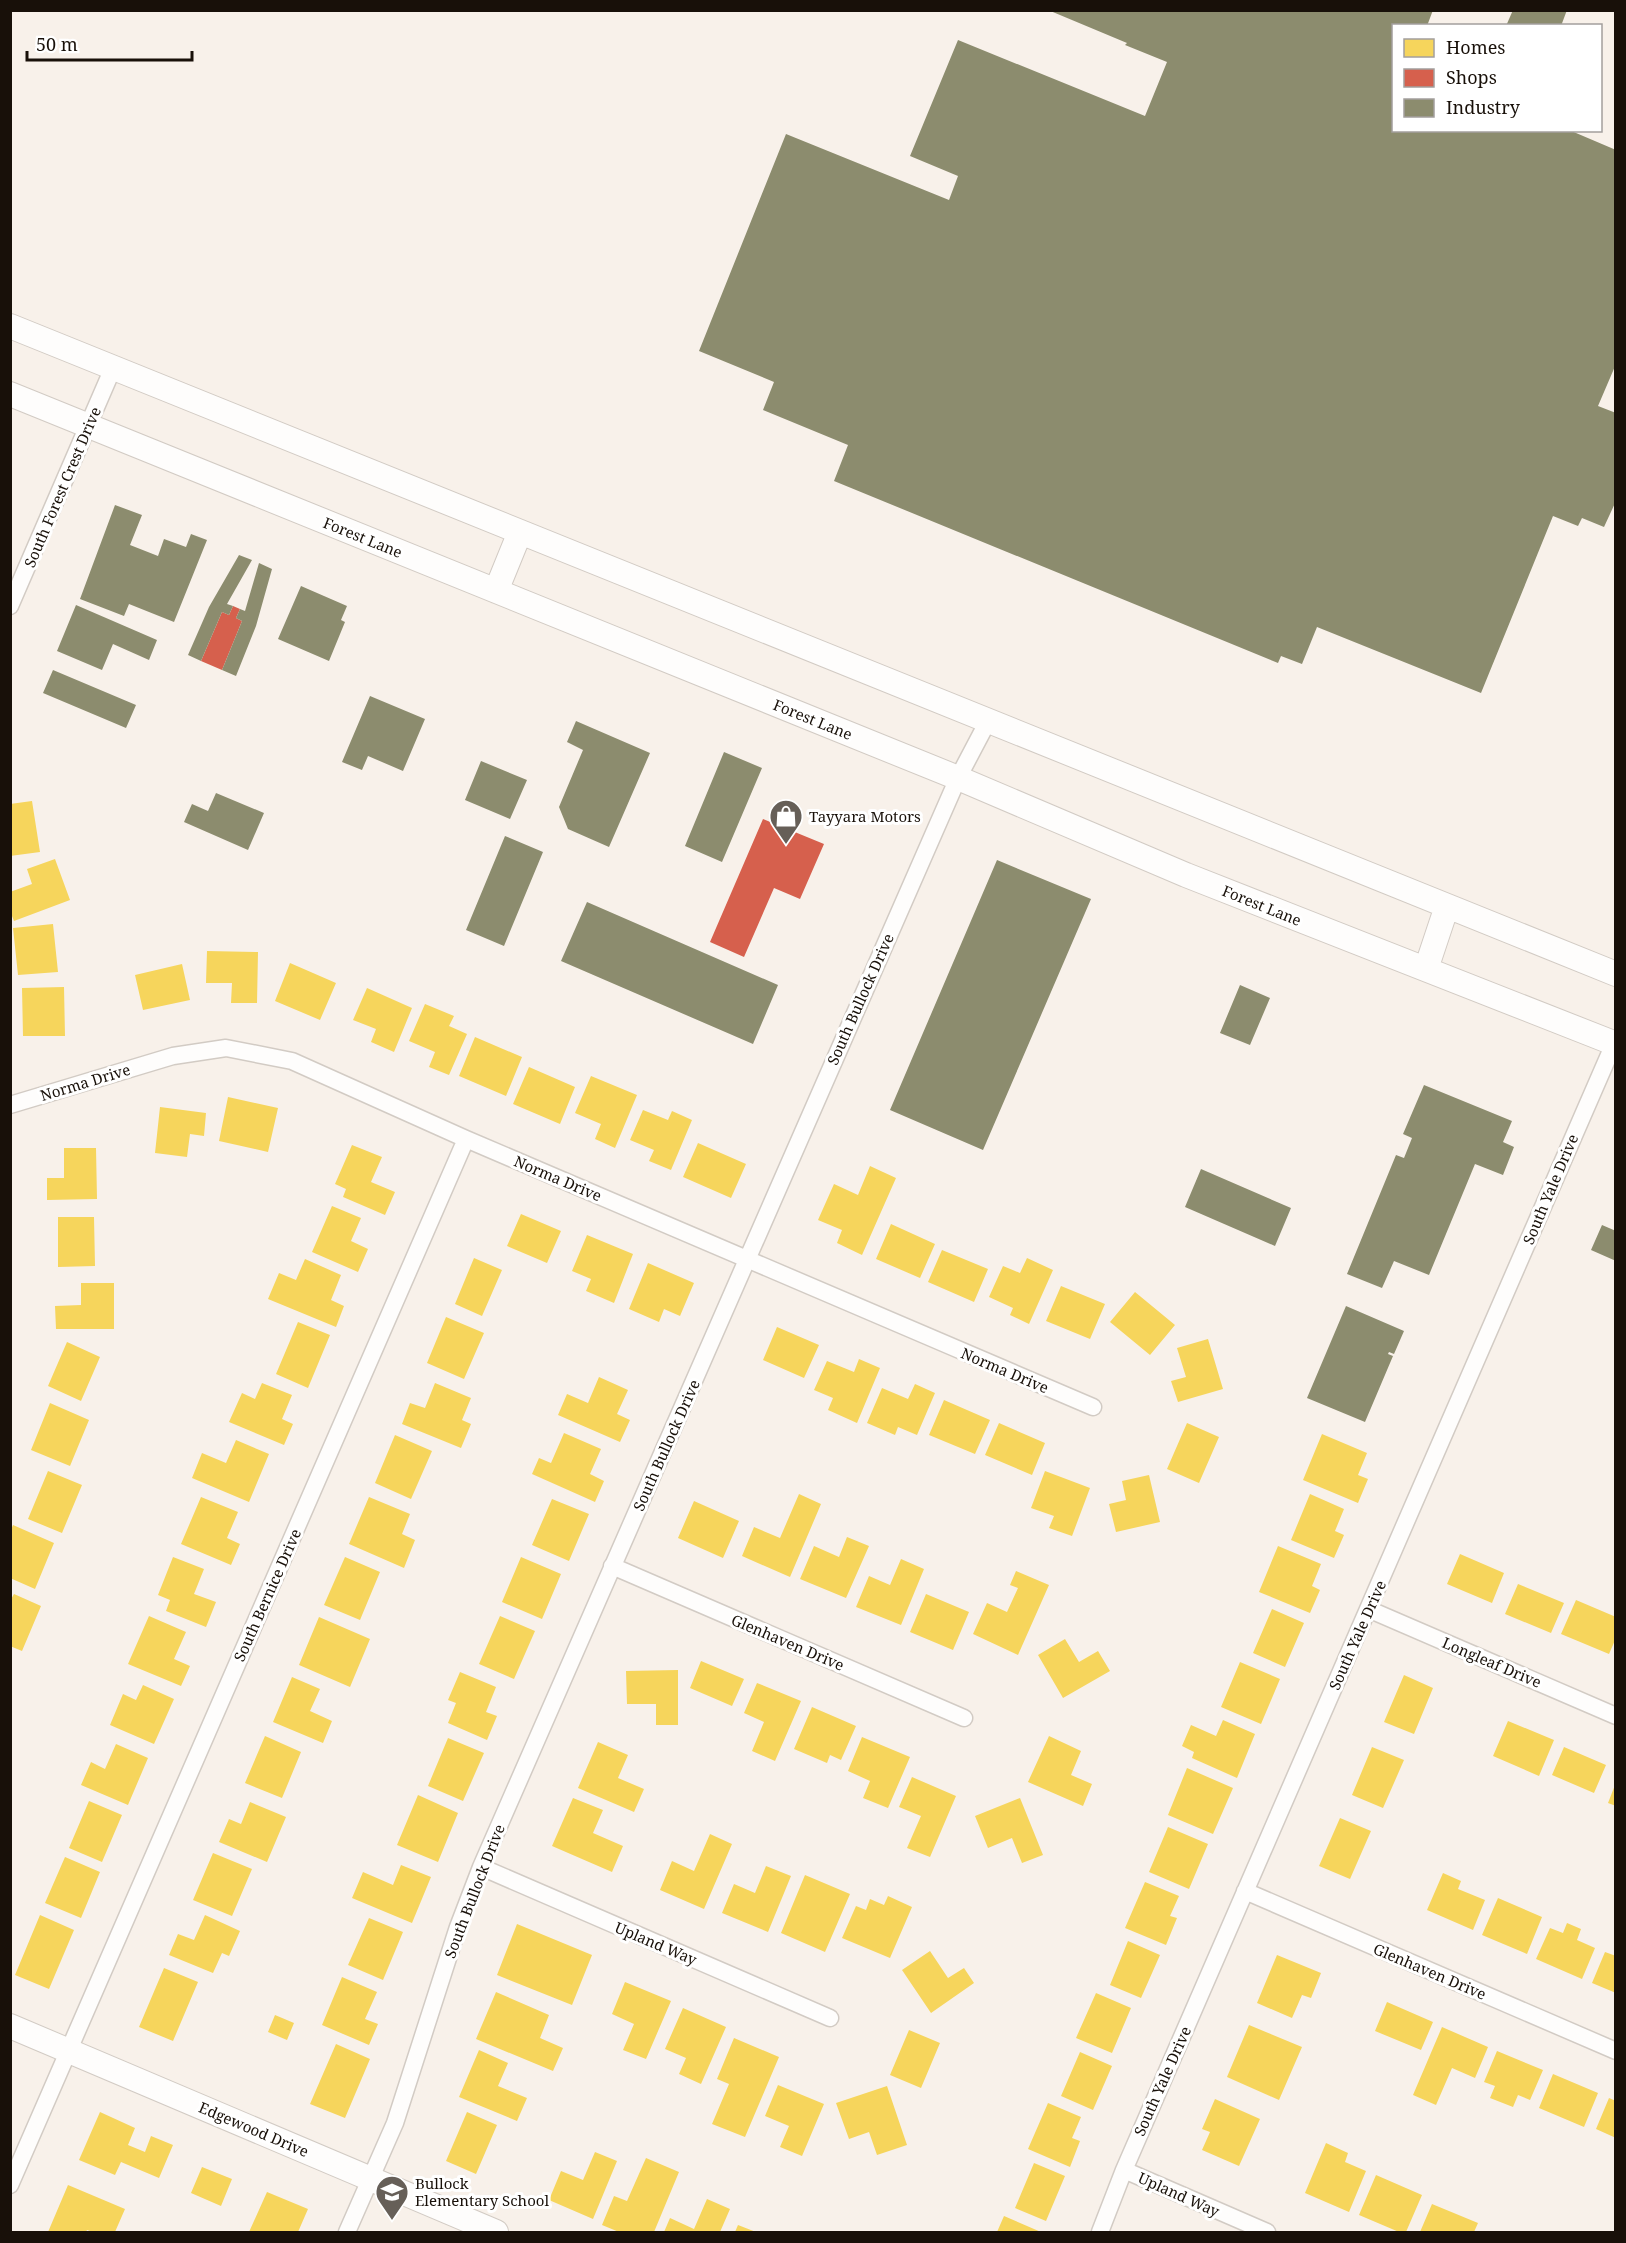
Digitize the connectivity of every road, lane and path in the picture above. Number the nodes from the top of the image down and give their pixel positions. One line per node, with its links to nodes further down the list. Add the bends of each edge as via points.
1 (10, 326): 2 (main road)
2 (113, 368): 4 (street, South Forest Crest Drive); 5 (main road)
3 (10, 394): 4 (main road, Forest Lane)
4 (88, 425): 6 (main road, Forest Lane); 7 (street, South Forest Crest Drive)
5 (520, 532): 6 (main road); 8 (main road)
6 (496, 591): 9 (main road, Forest Lane)
7 (10, 606)
8 (988, 721): 9 (street, South Bullock Drive); 10 (main road)
9 (958, 777): 11 (main road, Forest Lane, via 1186,875); 16 (street, South Bullock Drive)
10 (1447, 906): 11 (main road); 12 (main road)
11 (1426, 969): 13 (main road, Forest Lane)
12 (1616, 974)
13 (1615, 1042): 19 (street, South Yale Drive)
14 (10, 1105): 15 (street, Norma Drive, via 173,1056 226,1048 292,1061)
15 (466, 1139): 16 (street, Norma Drive); 26 (street, South Bernice Drive)
16 (747, 1259): 17 (street, Norma Drive); 18 (street, South Bullock Drive)
17 (1093, 1407)
18 (612, 1566): 21 (street, Glenhaven Drive); 22 (street, South Bullock Drive)
19 (1368, 1609): 20 (street, Longleaf Drive); 23 (street, South Yale Drive)
20 (1616, 1716)
21 (964, 1718)
22 (481, 1867): 24 (street, Upland Way); 29 (street, South Bullock Drive, via 395,2123)
23 (1245, 1891): 27 (street, Glenhaven Drive); 28 (street, South Yale Drive)
24 (830, 2018)
25 (10, 2026): 26 (main road, Edgewood Drive)
26 (69, 2050): 29 (main road, Edgewood Drive); 30 (street, South Bernice Drive)
27 (1616, 2051)
28 (1124, 2170): 33 (street, South Yale Drive); 34 (street, Upland Way)
29 (370, 2178): 31 (street, South Bullock Drive); 32 (main road, Edgewood Drive)
30 (10, 2185)
31 (347, 2232)
32 (496, 2232)
33 (1100, 2232)
34 (1267, 2232)

